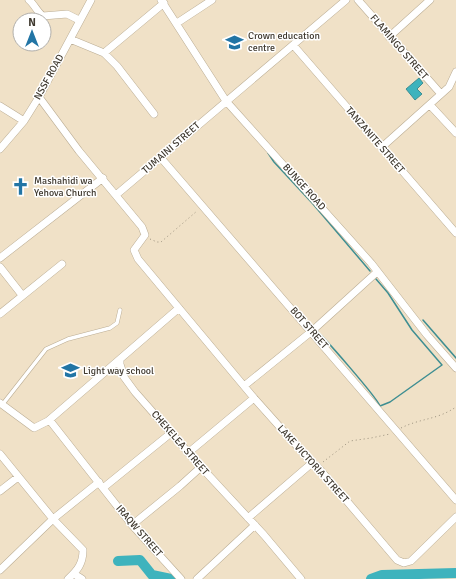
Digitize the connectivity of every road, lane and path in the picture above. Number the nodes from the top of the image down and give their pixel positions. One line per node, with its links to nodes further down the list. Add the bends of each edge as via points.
1 (29, 0): 8 (street, via 43,16 67,14)
2 (91, 0): 8 (street, NSSF ROAD)
3 (212, 0): 9 (street)
4 (346, 0): 12 (street, TUMAINI STREET)
5 (358, 0): 10 (street, FLAMINGO STREET)
6 (430, 0): 10 (street)
7 (163, 1): 9 (street, BUNGE ROAD); 13 (street)
8 (79, 20): 11 (street, NSSF ROAD)
9 (177, 23): 17 (street, BUNGE ROAD)
10 (389, 37): 15 (street, FLAMINGO STREET)
11 (70, 39): 13 (street); 16 (street, NSSF ROAD)
12 (294, 46): 17 (street, TUMAINI STREET); 23 (street, TANZANITE STREET)
13 (104, 53): 20 (street)
14 (455, 75): 15 (street, via 449,87)
15 (441, 94): 18 (street)
16 (39, 97): 21 (street, NSSF ROAD); 26 (street, via 79,151)
17 (226, 101): 25 (street, TUMAINI STREET); 34 (street, BUNGE ROAD)
18 (430, 105): 22 (street); 23 (street)
19 (0, 106): 21 (street)
20 (154, 114)
21 (24, 120): 24 (street, NSSF ROAD)
22 (456, 133)
23 (382, 148): 29 (street, TANZANITE STREET)
24 (0, 149)
25 (161, 158): 27 (street, TUMAINI STREET); 28 (street, BOT STREET)
26 (103, 178): 27 (street); 31 (street)
27 (116, 195): 30 (street, via 142,227)
28 (202, 205): 30 (path, via 161,242); 39 (street, BOT STREET)
29 (456, 233)
30 (145, 235): 36 (street, via 135,247 134,254)
31 (0, 258)
32 (62, 264): 35 (street)
33 (0, 267): 35 (street)
34 (377, 272): 39 (street); 41 (street, BUNGE ROAD)
35 (22, 296): 38 (street)
36 (179, 308): 40 (street); 42 (street, LAKE VICTORIA STREET)
37 (120, 310): 44 (lane, via 117,323 110,328 46,349)
38 (0, 314)
39 (312, 331): 42 (street); 47 (street, BOT STREET)
40 (120, 359): 46 (street); 48 (street, CHEKELEA STREET, via 124,377)
41 (456, 368)
42 (244, 386): 43 (street, LAKE VICTORIA STREET)
43 (254, 398): 49 (street); 51 (street, LAKE VICTORIA STREET)
44 (1, 404): 46 (street, via 34,428)
45 (456, 407): 47 (path, via 445,415 411,423)
46 (48, 421): 54 (street, IRAQW STREET)
47 (397, 430): 51 (path, via 386,435 350,441); 56 (street, BOT STREET)
48 (171, 433): 49 (street, CHEKELEA STREET); 54 (street)
49 (188, 453): 52 (street, CHEKELEA STREET)
50 (0, 454): 53 (street)
51 (315, 465): 57 (street, LAKE VICTORIA STREET, via 397,560 404,563 411,561); 58 (street)
52 (200, 467): 58 (street, CHEKELEA STREET); 60 (street)
53 (18, 477): 55 (street); 59 (street)
54 (101, 485): 59 (street); 60 (street, IRAQW STREET)
55 (0, 491)
56 (456, 500)
57 (456, 517)
58 (248, 518): 61 (street, CHEKELEA STREET)
59 (53, 519): 62 (street); 63 (street, via 83,550 83,560)
60 (132, 525): 66 (street, IRAQW STREET)
61 (254, 525): 67 (street); 68 (street, CHEKELEA STREET)
62 (0, 570)
63 (74, 574): 64 (street); 65 (street)
64 (68, 579)
65 (82, 579)
66 (181, 579)
67 (197, 579)
68 (301, 579)

